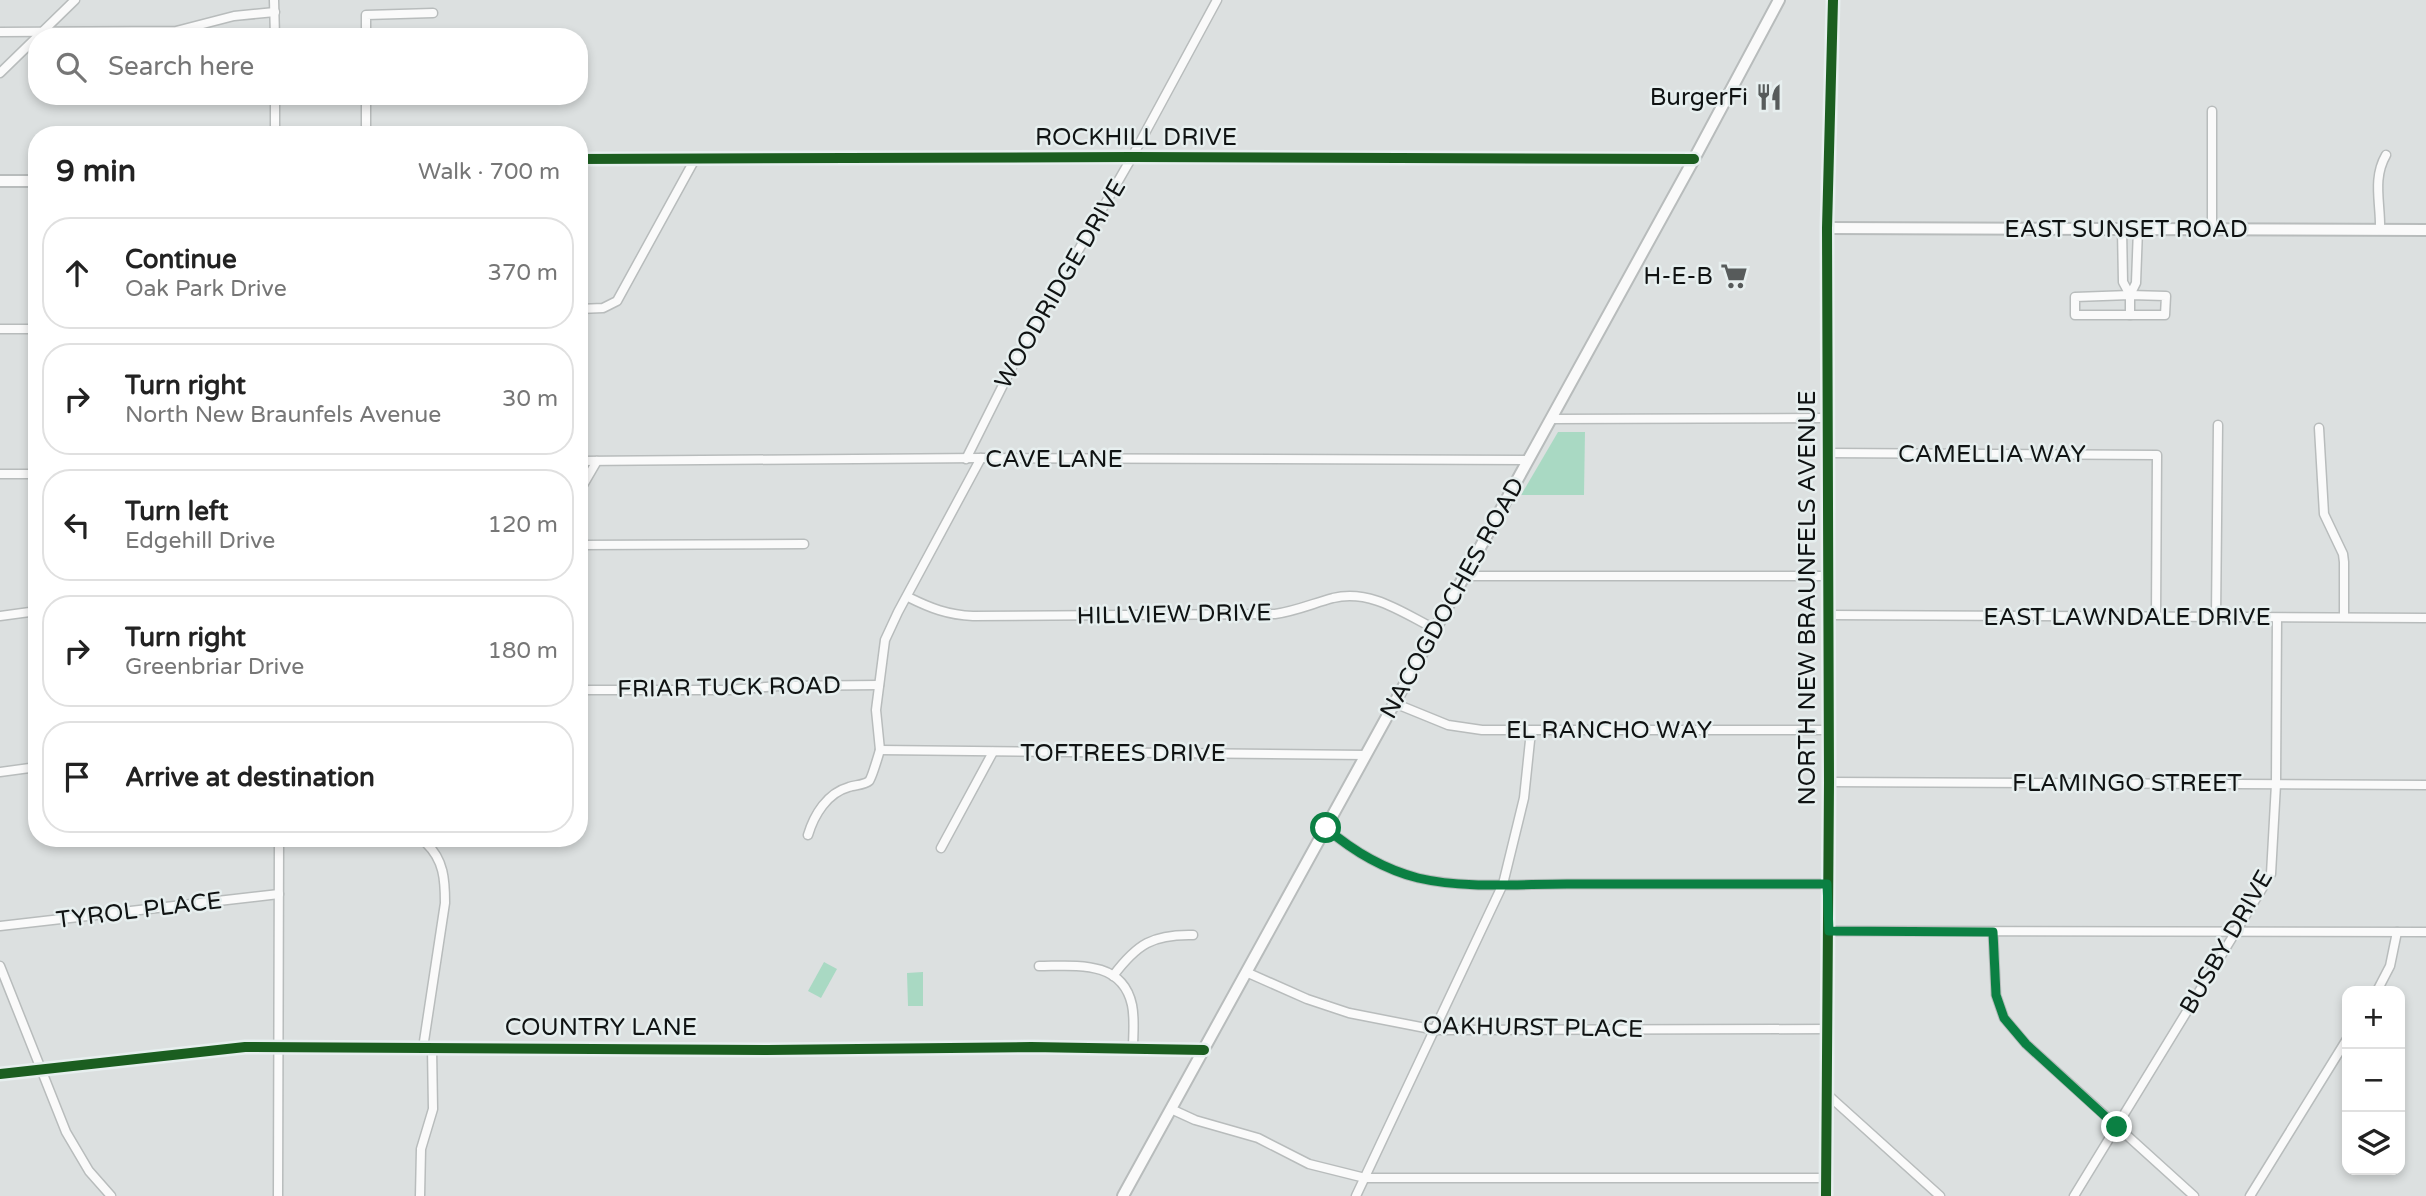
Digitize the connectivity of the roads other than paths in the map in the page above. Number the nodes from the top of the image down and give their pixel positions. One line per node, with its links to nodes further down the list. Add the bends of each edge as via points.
1 (75, 0): 8 (street)
2 (274, 0): 6 (street)
3 (1217, 0): 22 (street, WOODRIDGE DRIVE)
4 (1779, 0): 25 (street, NACOGDOCHES ROAD)
5 (1833, 0): 28 (street, NORTH NEW BRAUNFELS AVENUE)
6 (275, 12): 9 (street); 10 (street)
7 (433, 13): 11 (street, via 366,15)
8 (45, 28)
9 (188, 28)
10 (275, 28)
11 (366, 28)
12 (0, 32): 13 (street)
13 (28, 33)
14 (28, 45): 15 (street)
15 (0, 74)
16 (275, 105): 19 (street)
17 (366, 105): 20 (street)
18 (2212, 111): 31 (street)
19 (275, 126)
20 (366, 126)
21 (2386, 155): 32 (street, via 2377,182)
22 (1132, 157): 24 (street, ROCKHILL DRIVE); 25 (street, ROCKHILL DRIVE); 49 (street, WOODRIDGE DRIVE, via 1016,359)
23 (588, 159): 24 (street, ROCKHILL DRIVE)
24 (695, 159): 38 (street, via 617,301)
25 (1694, 159): 44 (street, NACOGDOCHES ROAD)
26 (0, 181): 27 (street)
27 (28, 181)
28 (1827, 228): 29 (street, EAST SUNSET ROAD); 43 (street, NORTH NEW BRAUNFELS AVENUE)
29 (2122, 229): 30 (street, EAST SUNSET ROAD); 34 (street)
30 (2138, 229): 31 (street, EAST SUNSET ROAD); 35 (street)
31 (2212, 229): 32 (street, EAST SUNSET ROAD)
32 (2381, 230): 33 (street, EAST SUNSET ROAD)
33 (2426, 230)
34 (2123, 267): 35 (street); 36 (street, via 2123,282)
35 (2137, 268): 36 (street)
36 (2130, 295): 37 (street); 40 (street); 40 (street, via 2166,296 2165,314)
37 (2097, 296): 39 (street); 39 (street, via 2075,297 2075,315)
38 (588, 309)
39 (2098, 315): 40 (street)
40 (2130, 315)
41 (0, 329): 42 (street)
42 (28, 329)
43 (1828, 418): 44 (street); 47 (street, NORTH NEW BRAUNFELS AVENUE)
44 (1551, 419): 50 (street, NACOGDOCHES ROAD)
45 (2218, 425): 65 (street)
46 (2319, 428): 66 (street, via 2324,514 2343,554)
47 (1827, 453): 59 (street, NORTH NEW BRAUNFELS AVENUE); 64 (street, CAMELLIA WAY, via 2157,455)
48 (981, 458): 49 (street, CAVE LANE); 50 (street, CAVE LANE); 60 (street)
49 (967, 459): 52 (street, CAVE LANE)
50 (1528, 460): 58 (street, NACOGDOCHES ROAD)
51 (588, 461): 52 (street, CAVE LANE)
52 (597, 461): 55 (street)
53 (0, 474): 54 (street)
54 (28, 474)
55 (588, 476)
56 (804, 544): 57 (street)
57 (588, 545)
58 (1464, 576): 59 (street); 69 (street, NACOGDOCHES ROAD)
59 (1828, 576): 62 (street, NORTH NEW BRAUNFELS AVENUE)
60 (908, 597): 69 (street, HILLVIEW DRIVE, via 932,610 973,616 1275,614 1362,596); 70 (street, via 885,640)
61 (28, 612): 63 (street)
62 (1828, 615): 64 (street, EAST LAWNDALE DRIVE); 73 (street, NORTH NEW BRAUNFELS AVENUE)
63 (0, 616)
64 (2156, 616): 65 (street, EAST LAWNDALE DRIVE)
65 (2216, 617): 67 (street, EAST LAWNDALE DRIVE)
66 (2344, 617): 67 (street, EAST LAWNDALE DRIVE); 68 (street, EAST LAWNDALE DRIVE)
67 (2277, 618): 81 (street, BUSBY DRIVE)
68 (2426, 618)
69 (1435, 629): 72 (street, NACOGDOCHES ROAD)
70 (879, 685): 71 (street, FRIAR TUCK ROAD); 75 (street)
71 (588, 690)
72 (1394, 703): 74 (street, EL RANCHO WAY, via 1448,725); 77 (street, NACOGDOCHES ROAD)
73 (1829, 730): 74 (street, EL RANCHO WAY); 80 (street, NORTH NEW BRAUNFELS AVENUE)
74 (1531, 731): 88 (street, via 1524,798)
75 (880, 750): 76 (street, TOFTREES DRIVE); 84 (street, via 872,778 834,793)
76 (993, 752): 77 (street, TOFTREES DRIVE); 87 (street)
77 (1366, 755): 83 (street, NACOGDOCHES ROAD)
78 (28, 768): 79 (street)
79 (0, 772)
80 (1829, 782): 81 (street, FLAMINGO STREET); 89 (street, NORTH NEW BRAUNFELS AVENUE)
81 (2276, 784): 82 (street, FLAMINGO STREET); 94 (street, BUSBY DRIVE, via 2271,874)
82 (2426, 785)
83 (1326, 828): 88 (street, via 1362,855 1400,873 1441,882); 100 (street, NACOGDOCHES ROAD)
84 (808, 835)
85 (279, 847): 90 (street)
86 (430, 847): 107 (street, via 445,883 445,903)
87 (941, 848)
88 (1503, 884): 89 (street); 104 (street)
89 (1827, 884): 92 (street, NORTH NEW BRAUNFELS AVENUE)
90 (279, 894): 91 (street, TYROL PLACE); 105 (street)
91 (0, 926)
92 (1829, 931): 93 (street); 103 (street, NORTH NEW BRAUNFELS AVENUE)
93 (1993, 932): 94 (street); 114 (street, via 1996,995 2004,1018)
94 (2234, 932): 95 (street); 114 (street, BUSBY DRIVE)
95 (2397, 932): 96 (street); 102 (street, via 2390,967)
96 (2426, 932)
97 (1193, 935): 101 (street, via 1171,934 1154,940 1129,955)
98 (0, 966): 110 (street)
99 (1039, 966): 101 (street, via 1088,966)
100 (1246, 972): 104 (street, OAKHURST PLACE, via 1349,1013); 109 (street, NACOGDOCHES ROAD)
101 (1113, 976): 108 (street, via 1133,1008)
102 (2380, 986)
103 (1828, 1029): 104 (street, OAKHURST PLACE); 112 (street, NORTH NEW BRAUNFELS AVENUE)
104 (1436, 1030): 115 (street)
105 (278, 1047): 107 (street, COUNTRY LANE); 110 (street, COUNTRY LANE); 118 (street)
106 (2342, 1047): 126 (street)
107 (428, 1048): 108 (street, COUNTRY LANE); 119 (street, via 433,1109 421,1149)
108 (1133, 1049): 109 (street, COUNTRY LANE)
109 (1204, 1050): 113 (street, NACOGDOCHES ROAD)
110 (41, 1069): 111 (street, COUNTRY LANE); 117 (street, via 76,1151)
111 (0, 1074)
112 (1828, 1095): 116 (street, NORTH NEW BRAUNFELS AVENUE); 123 (street)
113 (1171, 1109): 115 (street, via 1258,1138 1309,1164); 120 (street, NACOGDOCHES ROAD)
114 (2117, 1127): 124 (street, BUSBY DRIVE); 125 (street)
115 (1365, 1178): 116 (street); 121 (street)
116 (1827, 1178): 122 (street, NORTH NEW BRAUNFELS AVENUE)
117 (111, 1196)
118 (278, 1196)
119 (419, 1196)
120 (1124, 1196)
121 (1356, 1196)
122 (1826, 1196)
123 (1940, 1196)
124 (2074, 1196)
125 (2194, 1196)
126 (2250, 1196)

